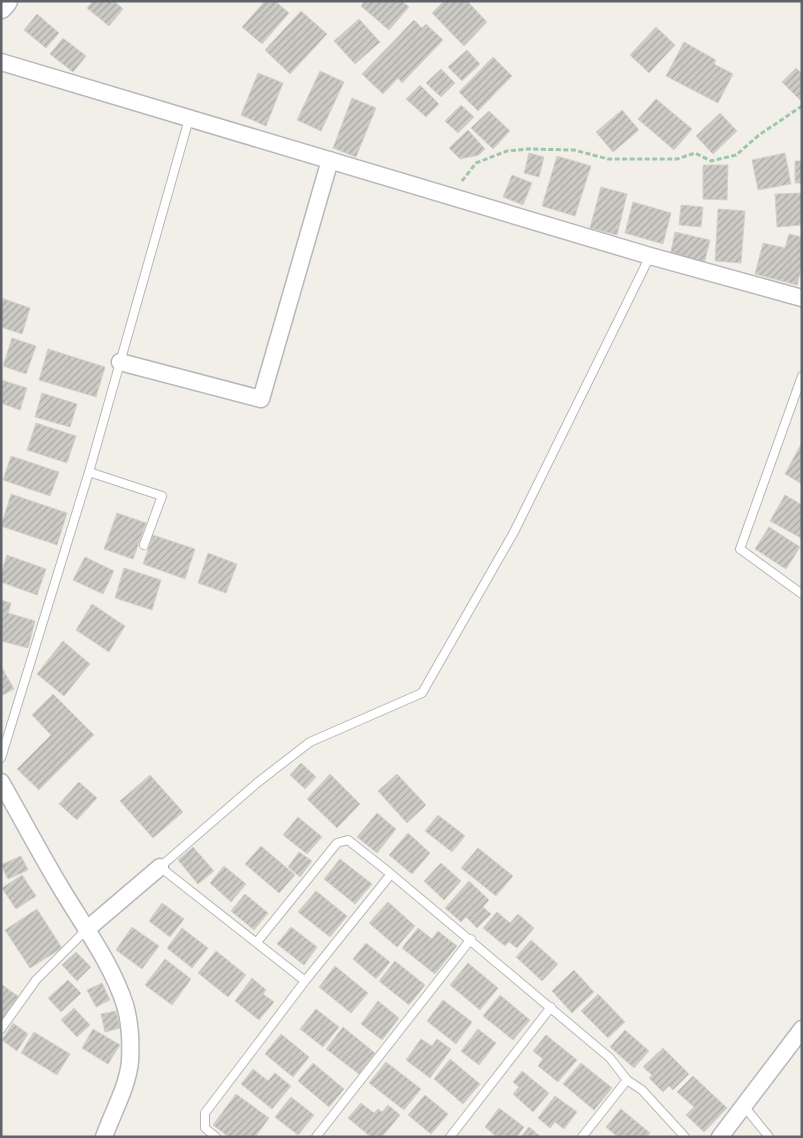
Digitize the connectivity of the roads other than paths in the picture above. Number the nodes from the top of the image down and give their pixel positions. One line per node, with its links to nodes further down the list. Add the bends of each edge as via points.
1 (6, 1): 2 (street)
2 (1, 7)
3 (1, 62): 4 (street)
4 (190, 119): 5 (street); 8 (lane)
5 (330, 160): 6 (street); 8 (street, via 261,399)
6 (650, 256): 7 (street); 15 (lane, via 514,532 422,693 310,742 256,783)
7 (802, 298)
8 (120, 362): 10 (lane)
9 (802, 376): 12 (lane, via 740,549)
10 (89, 472): 11 (lane, via 162,496); 13 (lane)
11 (144, 545)
12 (802, 594)
13 (1, 758)
14 (1, 782): 17 (street)
15 (160, 867): 17 (street); 19 (lane)
16 (391, 874): 18 (lane); 19 (lane, via 348,840 337,843); 20 (lane)
17 (86, 930): 22 (lane, via 36,980); 26 (street, via 118,986 126,1006 130,1035 130,1063)
18 (471, 939): 21 (lane); 28 (lane)
19 (257, 942): 20 (lane)
20 (306, 981): 27 (lane, via 205,1113 205,1128)
21 (551, 1007): 24 (lane, via 610,1058); 29 (lane)
22 (1, 1029)
23 (802, 1029): 25 (street)
24 (627, 1080): 30 (lane); 31 (lane, via 642,1090)
25 (744, 1106): 32 (street); 33 (lane)
26 (104, 1137)
27 (216, 1137)
28 (316, 1137)
29 (450, 1137)
30 (582, 1137)
31 (685, 1137)
32 (720, 1137)
33 (768, 1137)

